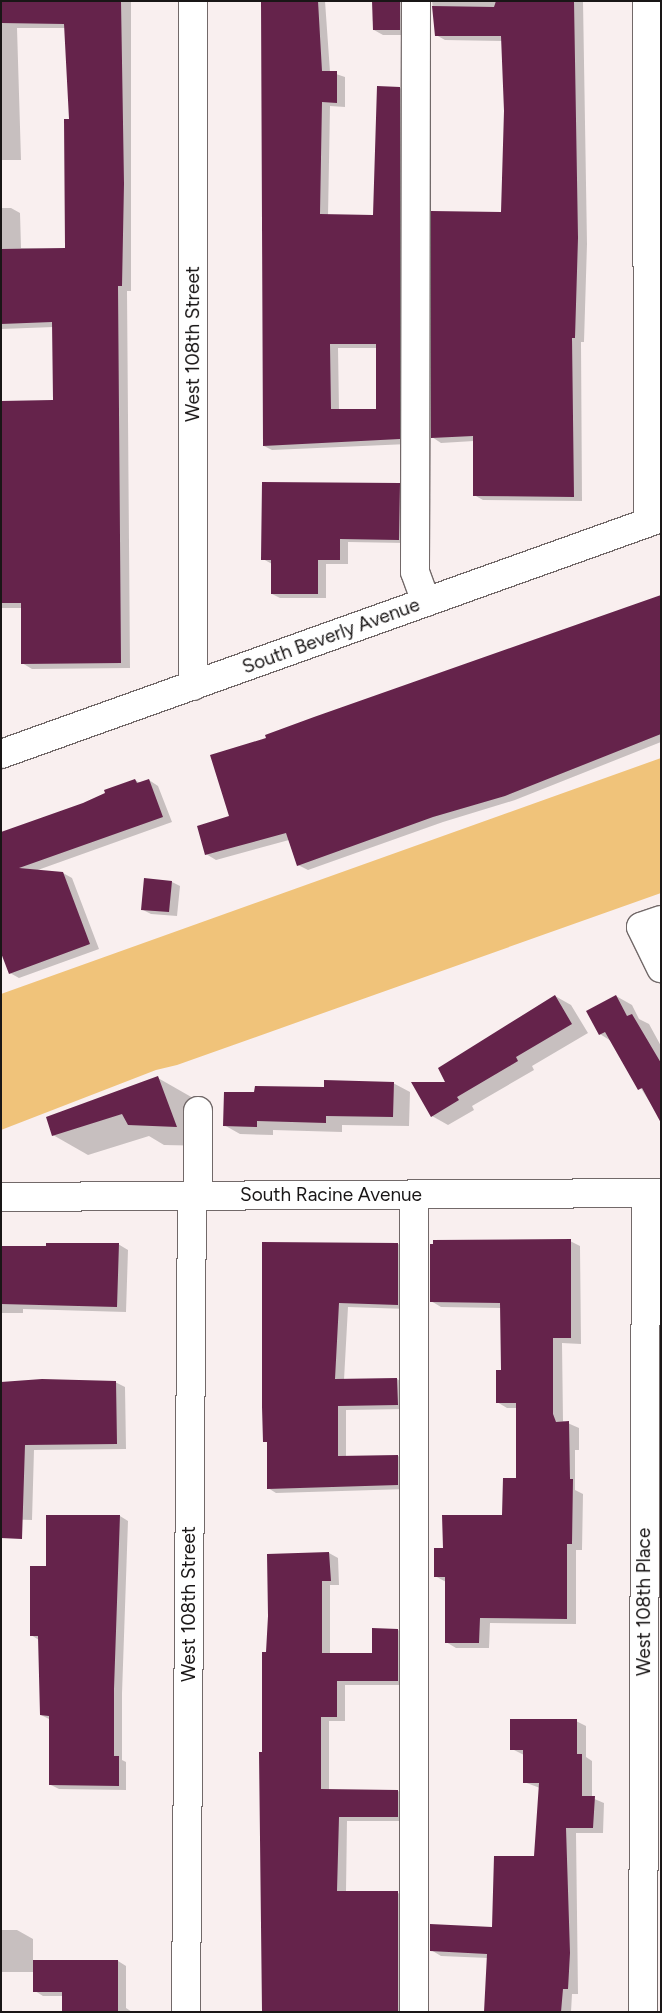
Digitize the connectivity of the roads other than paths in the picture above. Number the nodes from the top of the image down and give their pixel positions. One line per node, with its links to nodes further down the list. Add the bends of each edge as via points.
1 (193, 1): 6 (street, West 108th Street)
2 (416, 1): 5 (street, via 415,572)
3 (646, 1): 4 (street)
4 (654, 520): 5 (street, South Beverly Avenue)
5 (426, 602): 6 (street, South Beverly Avenue)
6 (193, 686): 7 (street, South Beverly Avenue)
7 (1, 754)
8 (651, 924): 9 (street)
9 (661, 968)
10 (198, 1111): 13 (street, West 108th Street)
11 (653, 1193): 12 (street, South Racine Avenue); 17 (street, West 108th Place)
12 (414, 1195): 13 (street, South Racine Avenue); 16 (street)
13 (195, 1196): 14 (street, South Racine Avenue); 15 (street, West 108th Street)
14 (1, 1197)
15 (186, 2012)
16 (414, 2012)
17 (643, 2012)

